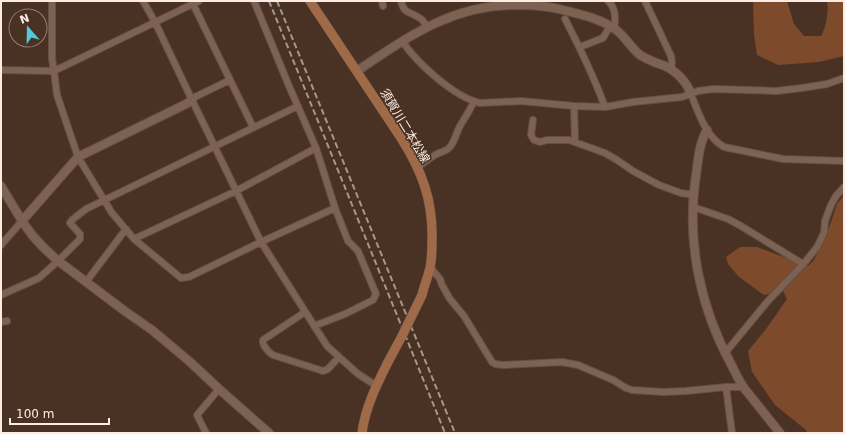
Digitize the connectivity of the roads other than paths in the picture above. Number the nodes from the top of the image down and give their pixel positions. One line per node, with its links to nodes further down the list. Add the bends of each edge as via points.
1 (52, 1): 18 (street)
2 (143, 1): 11 (street)
3 (199, 1): 9 (street)
4 (254, 1): 25 (street)
5 (310, 1): 19 (main road, 須賀川二本松線)
6 (401, 1): 12 (street, via 406,11 419,17)
7 (608, 1): 13 (street, via 616,17)
8 (645, 1): 16 (street, via 671,56)
9 (193, 4): 11 (street); 21 (street)
10 (565, 19): 15 (street)
11 (155, 22): 18 (street); 23 (street)
12 (427, 27): 13 (street, via 467,11 487,7 538,5 589,17); 14 (street)
13 (612, 28): 15 (street, via 600,40); 16 (street, via 640,55)
14 (402, 41): 19 (street); 24 (street, via 416,59 442,83)
15 (580, 48): 27 (street)
16 (671, 69): 22 (street, via 681,78)
17 (1, 70): 18 (street)
18 (54, 71): 34 (street, via 57,95)
19 (357, 71): 36 (main road, 須賀川二本松線, via 405,144)
20 (844, 78): 22 (street, via 802,88 713,88)
21 (230, 80): 23 (street); 29 (street)
22 (691, 94): 27 (street); 30 (street)
23 (192, 100): 32 (street); 34 (street)
24 (474, 101): 26 (street, via 521,101); 36 (street, via 449,147)
25 (298, 106): 29 (street); 33 (street)
26 (574, 106): 27 (street); 31 (street)
27 (605, 107)
28 (533, 120): 31 (street, via 531,135 534,140)
29 (253, 127): 32 (street)
30 (707, 130): 35 (street, via 721,145 729,149 783,160); 40 (street, via 702,139)
31 (575, 142): 40 (street, via 605,153 659,185)
32 (215, 146): 39 (street); 41 (street)
33 (316, 148): 39 (street); 43 (street)
34 (78, 157): 41 (street); 44 (street)
35 (844, 161)
36 (417, 168): 51 (main road, 須賀川二本松線, via 426,188 433,224)
37 (1, 187): 44 (street)
38 (844, 187): 50 (street, via 831,206 825,221 824,233 817,247)
39 (236, 191): 46 (street); 47 (street)
40 (694, 195): 42 (street)
41 (104, 200): 45 (street); 49 (street, via 86,208 72,220 70,223 80,234 80,238)
42 (693, 207): 50 (street, via 728,219); 56 (street, via 694,246 700,281 707,310)
43 (335, 208): 47 (street); 55 (street, via 348,241 358,251 376,294 373,300)
44 (22, 221): 48 (street); 49 (street)
45 (126, 229): 46 (street); 52 (street)
46 (134, 239): 47 (street, via 181,278 189,277)
47 (261, 242): 54 (street)
48 (1, 245)
49 (58, 261): 52 (street); 53 (street, via 36,280)
50 (803, 264): 56 (street)
51 (430, 267): 58 (main road, 須賀川二本松線, bridge, via 422,295); 59 (street, via 495,364 578,364 632,390 663,392)
52 (86, 282): 61 (street, via 152,330)
53 (1, 295)
54 (305, 312): 55 (street); 57 (street, via 263,340 268,351 273,355 323,371)
55 (314, 326): 57 (street, via 327,346)
56 (725, 353): 60 (street)
57 (339, 357): 58 (street)
58 (377, 386): 64 (main road, 須賀川二本松線, via 364,420)
59 (726, 387): 60 (street); 65 (street)
60 (744, 387): 66 (street)
61 (218, 389): 62 (street, via 197,416); 63 (street)
62 (206, 433)
63 (269, 433)
64 (362, 433)
65 (732, 433)
66 (780, 433)

